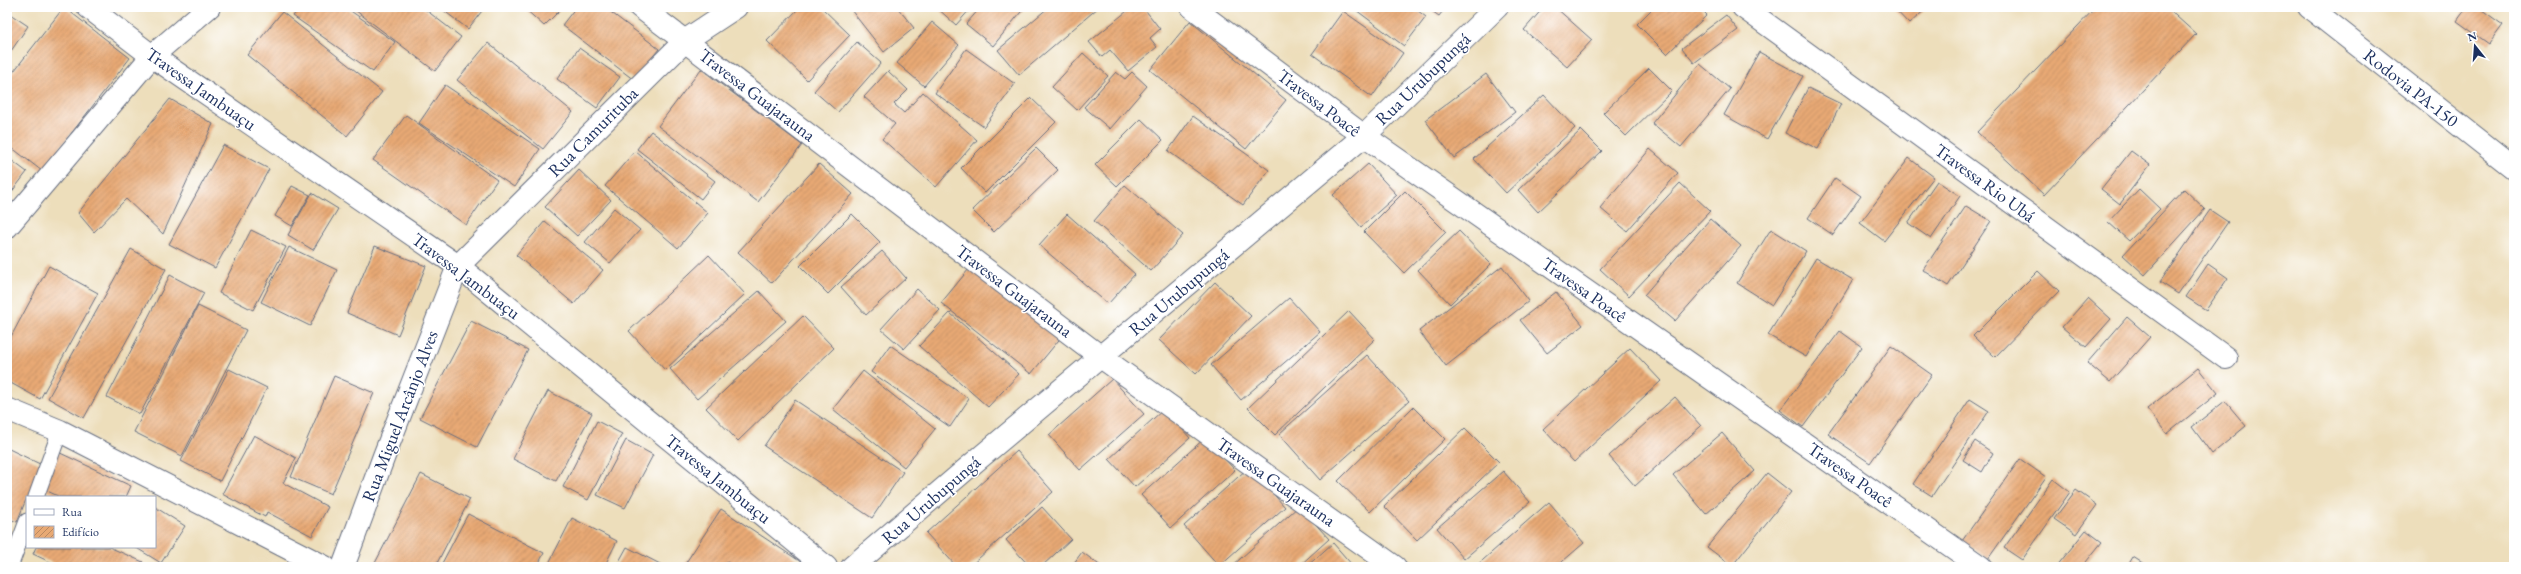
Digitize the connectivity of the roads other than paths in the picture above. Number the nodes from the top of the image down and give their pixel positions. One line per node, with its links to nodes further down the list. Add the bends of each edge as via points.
1 (88, 7): 10 (main road, Travessa Jambuaçu)
2 (209, 7): 10 (main road)
3 (640, 7): 9 (main road, Travessa Guajarauna)
4 (736, 7): 9 (main road, Rua Camurituba)
5 (1192, 7): 11 (main road, Travessa Poacê)
6 (1497, 7): 11 (main road, Rua Urubupungá)
7 (1743, 7): 16 (main road, Travessa Rio Ubá)
8 (2309, 7): 12 (main road, Rodovia PA-150)
9 (686, 40): 14 (main road, Rua Camurituba); 15 (main road, Travessa Guajarauna)
10 (152, 56): 13 (main road); 14 (main road, Travessa Jambuaçu)
11 (1364, 136): 15 (main road, Rua Urubupungá); 27 (main road, Travessa Poacê)
12 (2514, 168)
13 (7, 227)
14 (458, 266): 23 (main road, Rua Miguel Arcânjo Alves); 24 (main road, Travessa Jambuaçu)
15 (1101, 357): 25 (main road, Rua Urubupungá); 26 (main road, Travessa Guajarauna)
16 (2226, 358)
17 (7, 409): 18 (main road)
18 (60, 431): 19 (lane); 22 (main road)
19 (36, 496)
20 (26, 524): 21 (lane)
21 (10, 567)
22 (325, 567)
23 (343, 567)
24 (826, 567)
25 (852, 567)
26 (1395, 567)
27 (1981, 567)

